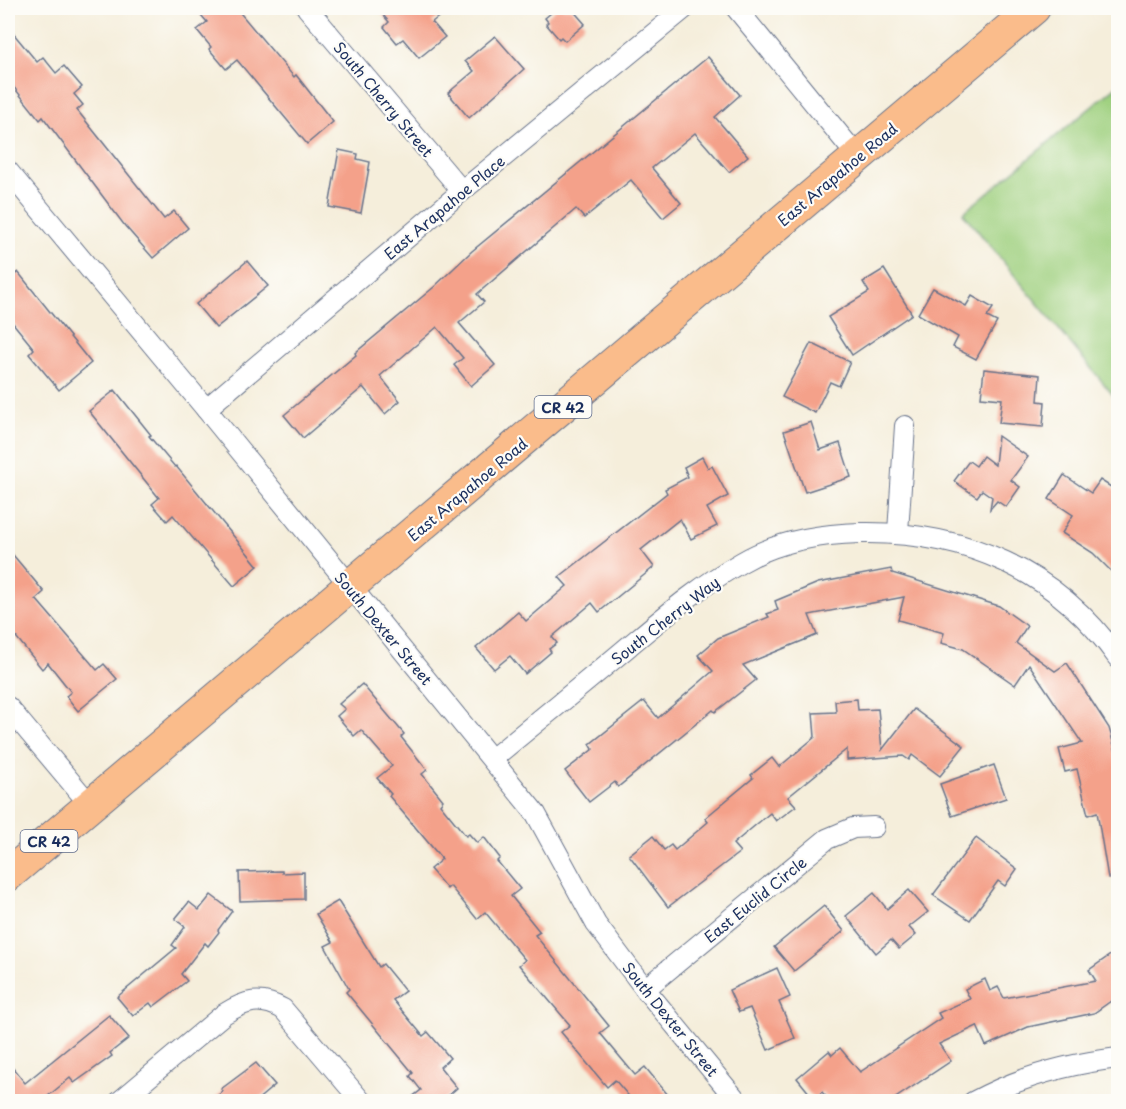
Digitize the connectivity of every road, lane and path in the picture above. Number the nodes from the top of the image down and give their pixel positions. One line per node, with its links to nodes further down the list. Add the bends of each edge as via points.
1 (307, 8): 7 (street, South Cherry Street)
2 (685, 8): 7 (street, East Arapahoe Place)
3 (736, 8): 5 (street)
4 (1034, 8): 5 (main road, East Arapahoe Road / CR 42)
5 (857, 156): 11 (main road, East Arapahoe Road / CR 42)
6 (8, 171): 8 (street, South Dexter Street)
7 (462, 191): 8 (street, East Arapahoe Place)
8 (206, 409): 11 (street, South Dexter Street)
9 (905, 426): 10 (street)
10 (898, 532): 12 (street, South Cherry Way, via 968,546 1034,576 1088,620); 14 (street, South Cherry Way, via 823,535 784,544 743,561 683,601)
11 (350, 588): 14 (street, South Dexter Street); 15 (main road, East Arapahoe Road / CR 42)
12 (1119, 658)
13 (8, 707): 15 (street)
14 (492, 759): 18 (street, South Dexter Street, via 536,814 596,924)
15 (91, 806): 17 (main road, East Arapahoe Road / CR 42)
16 (874, 827): 18 (street, East Euclid Circle, via 853,828 827,839)
17 (8, 875)
18 (645, 989): 22 (street, South Dexter Street)
19 (1119, 1058): 23 (street, via 1026,1077)
20 (119, 1101): 21 (street, via 224,1014 260,991 283,1009)
21 (362, 1101)
22 (738, 1101)
23 (973, 1101)

